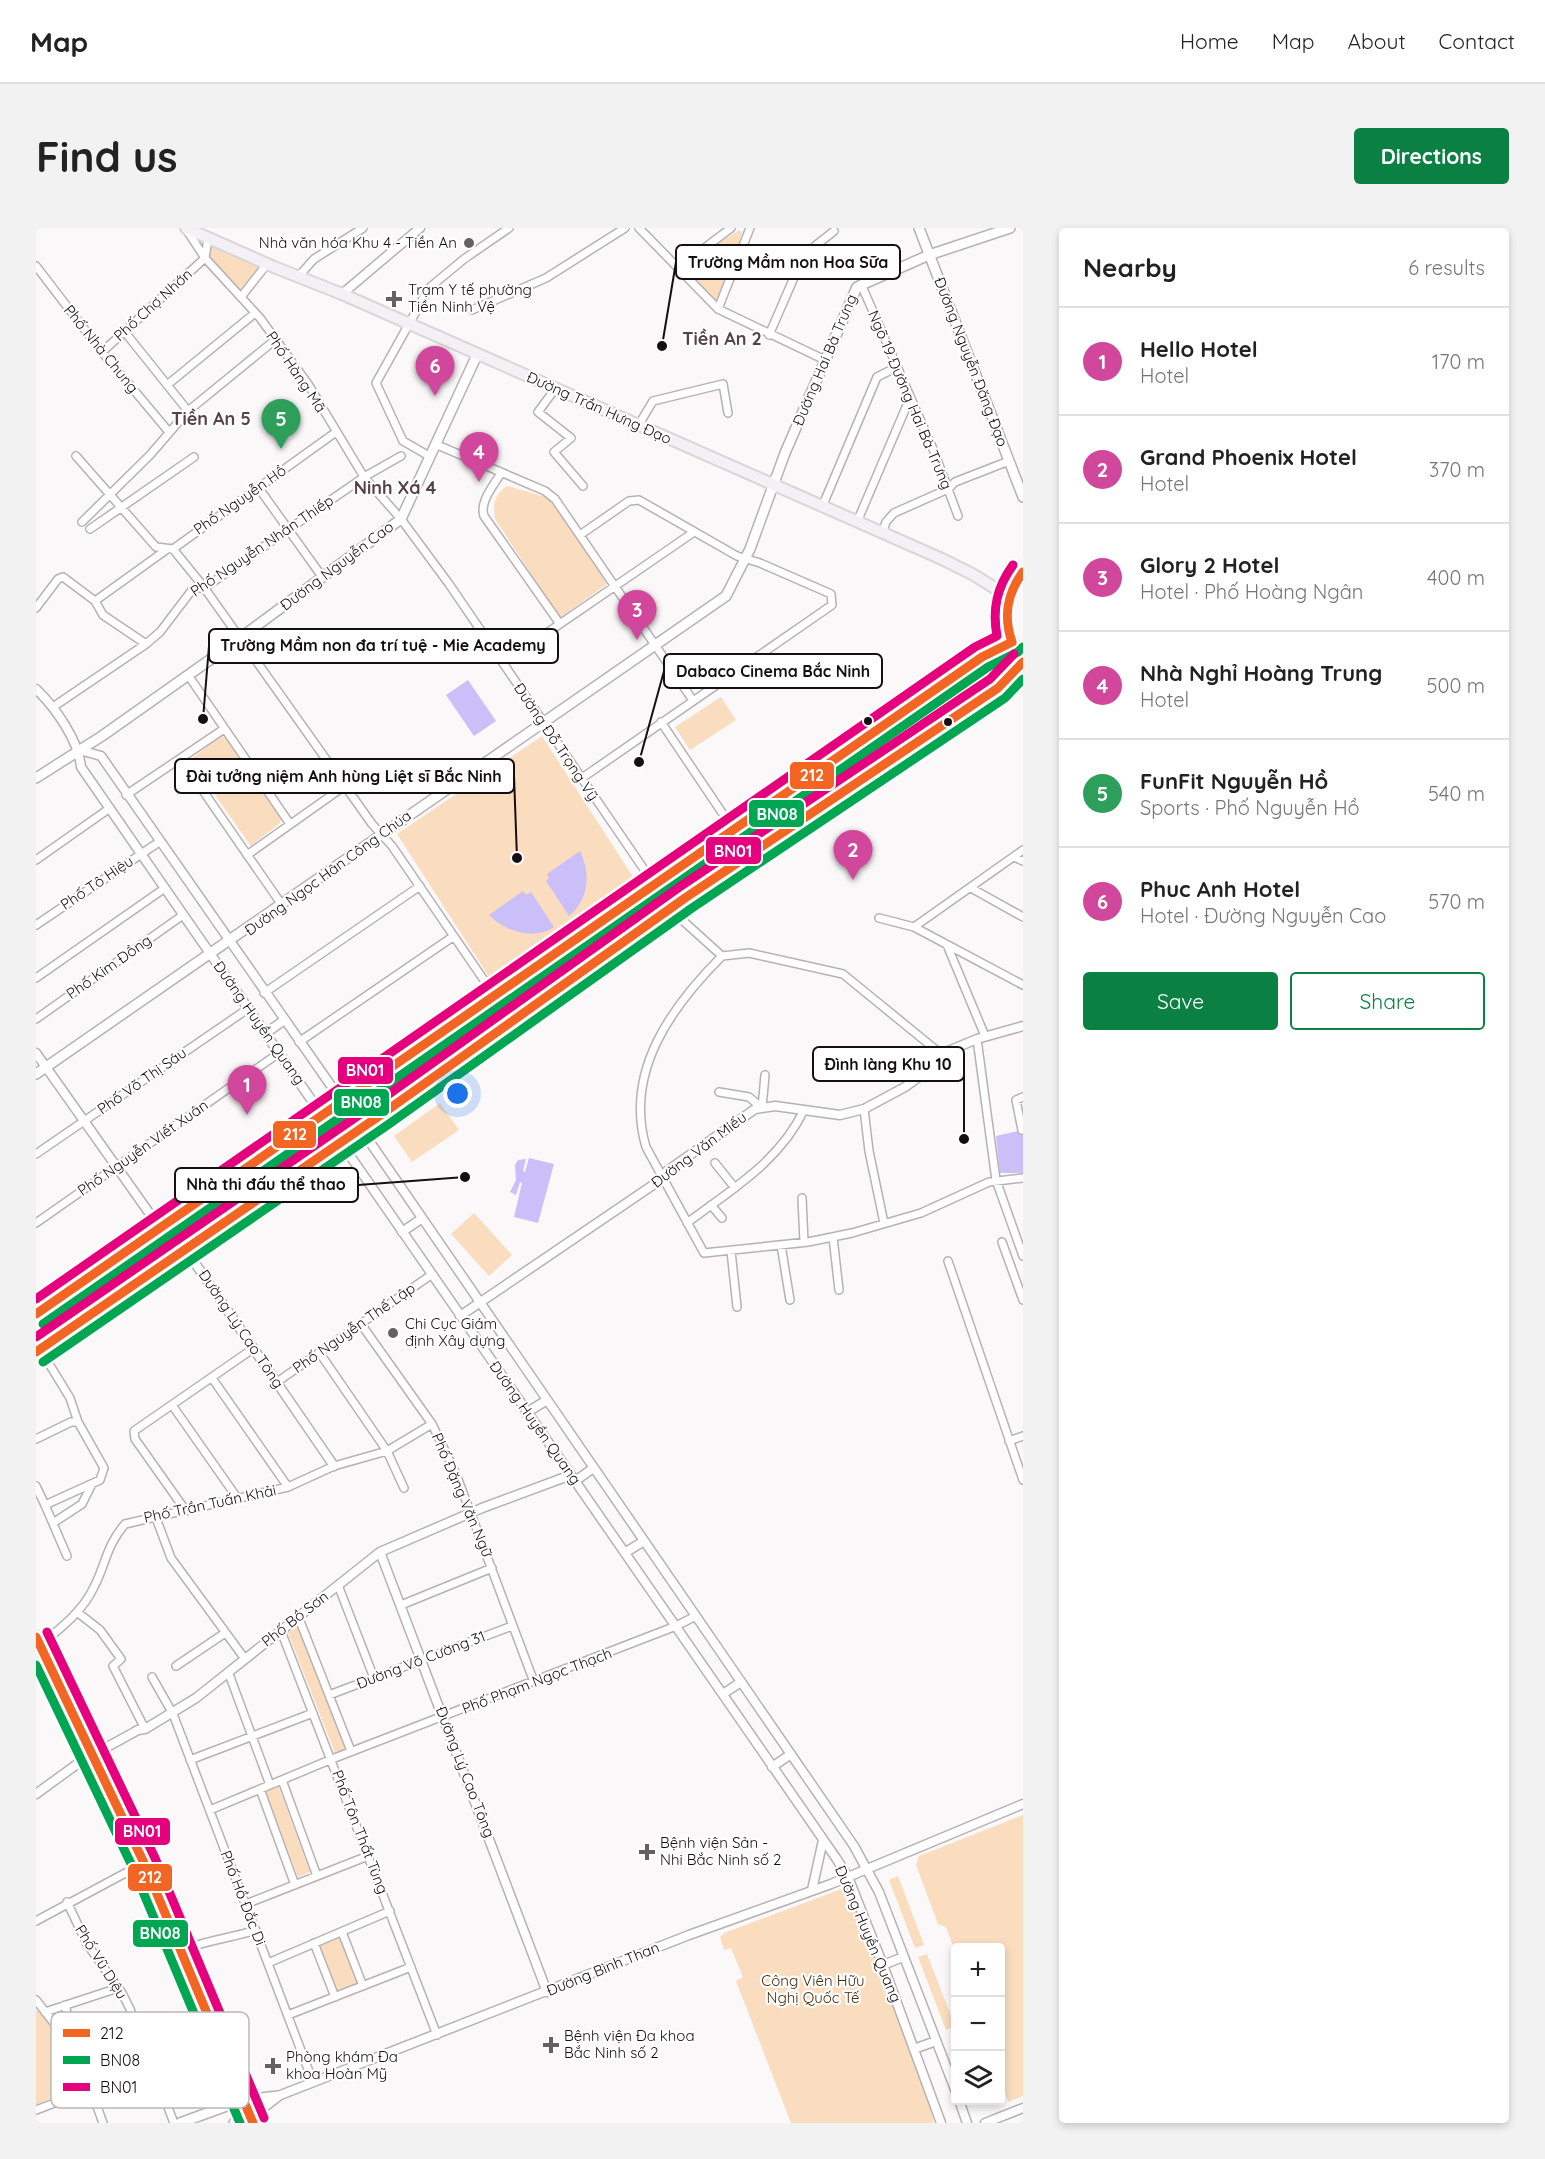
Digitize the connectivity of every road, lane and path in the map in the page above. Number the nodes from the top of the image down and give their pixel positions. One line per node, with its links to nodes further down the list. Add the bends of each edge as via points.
1 (186, 228): 12 (main road, Đường Trần Hưng Đạo); 14 (street, Phố Hàng Mã)
2 (363, 228): 18 (street, via 314,259)
3 (420, 228): 20 (street)
4 (509, 228): 25 (street, via 433,284)
5 (625, 228): 23 (street, via 546,278)
6 (639, 228): 17 (street)
7 (732, 228): 17 (street)
8 (750, 228): 22 (street)
9 (919, 228): 13 (main road, Đường Nguyễn Đăng Đạo)
10 (1010, 228): 13 (main road, Đường Hai Bà Trưng)
11 (834, 231): 27 (street, via 799,266)
12 (208, 239): 14 (street); 15 (main road, Đường Trần Hưng Đạo)
13 (929, 255): 19 (main road, Đường Hai Bà Trưng); 46 (main road, Đường Nguyễn Đăng Đạo)
14 (205, 258): 21 (street, Phố Hàng Mã); 26 (street, Phố Chợ Nhớn)
15 (267, 264): 18 (main road, Đường Trần Hưng Đạo); 21 (street)
16 (36, 266): 29 (street, Phố Nhà Chung)
17 (678, 268): 22 (street)
18 (298, 277): 20 (main road, Đường Trần Hưng Đạo)
19 (861, 284): 31 (main road, Đường Hai Bà Trưng); 32 (street, Ngõ 19 Đường Hai Bà Trưng)
20 (342, 294): 25 (main road, Đường Trần Hưng Đạo)
21 (241, 297): 24 (street, Phố Hàng Mã)
22 (718, 309): 27 (street)
23 (472, 310)
24 (255, 313): 28 (street, Phố Hàng Mã); 33 (street)
25 (408, 324): 30 (main road, Đường Trần Hưng Đạo); 44 (street, via 376,387 402,441)
26 (124, 331): 29 (street, Phố Chợ Nhớn); 33 (street)
27 (769, 335): 31 (street)
28 (275, 340): 36 (street); 40 (street, Phố Hàng Mã, via 308,384)
29 (102, 352): 39 (street, Phố Nhà Chung)
30 (477, 355): 34 (main road, Đường Trần Hưng Đạo); 41 (main road, Đường Nguyễn Cao)
31 (825, 360): 49 (main road, Đường Hai Bà Trưng)
32 (897, 367): 35 (street, Ngõ 19 Đường Hai Bà Trưng); 56 (street, via 877,377)
33 (167, 385): 36 (street)
34 (555, 389): 38 (main road, Đường Trần Hưng Đạo); 50 (street, via 538,412 571,438 554,452)
35 (910, 398): 52 (street, Ngõ 19 Đường Hai Bà Trưng); 60 (street)
36 (188, 411): 39 (street)
37 (728, 413): 38 (street, via 723,384 716,385 653,401)
38 (638, 426): 49 (main road, Đường Trần Hưng Đạo)
39 (168, 432): 53 (street)
40 (336, 432): 48 (street, Phố Hàng Mã); 51 (street, Phố Nguyễn Hồ)
41 (435, 444): 44 (main road, Đường Nguyễn Cao); 47 (street)
42 (76, 456): 53 (street)
43 (402, 456): 48 (street, Phố Nguyễn Nhân Thiếp)
44 (429, 456): 58 (main road, Đường Nguyễn Cao)
45 (194, 457): 55 (street)
46 (1009, 461): 52 (street, via 955,482); 54 (main road, Đường Nguyễn Đăng Đạo)
47 (501, 473): 65 (street, via 545,491); 75 (street, via 482,511)
48 (364, 477): 58 (street, Phố Hàng Mã); 62 (street, Phố Nguyễn Nhân Thiếp)
49 (774, 485): 56 (main road, Đường Trần Hưng Đạo); 67 (main road, Đường Ngọc Hân Công Chúa)
50 (583, 486)
51 (258, 487): 62 (street); 66 (street, Phố Nguyễn Hồ)
52 (948, 489): 57 (street, Ngõ 19 Đường Hai Bà Trưng); 64 (street, via 894,513)
53 (110, 493): 55 (street); 59 (street)
54 (1023, 497)
55 (122, 506): 61 (street); 66 (street, via 156,548)
56 (822, 507): 60 (main road, Đường Trần Hưng Đạo)
57 (958, 516)
58 (401, 519): 69 (main road, Đường Nguyễn Cao); 82 (street, Đường Đỗ Trọng Vỹ)
59 (82, 522)
60 (857, 522): 64 (main road, Đường Trần Hưng Đạo)
61 (90, 529)
62 (288, 530): 69 (street); 70 (street, Phố Nguyễn Nhân Thiếp)
63 (694, 532): 65 (street, via 636,499); 67 (street); 71 (street)
64 (882, 533): 72 (main road, Đường Trần Hưng Đạo, via 974,575)
65 (580, 535): 71 (street)
66 (169, 549): 70 (street); 73 (street, Phố Nguyễn Hồ)
67 (745, 559): 79 (main road, Đường Ngọc Hân Công Chúa, via 726,596); 85 (street, via 831,594 832,605)
68 (1023, 572): 72 (main road)
69 (323, 578): 76 (main road, Đường Nguyễn Cao)
70 (203, 586): 76 (street); 78 (street, Phố Nguyễn Nhân Thiếp, via 190,593)
71 (615, 588): 75 (street); 79 (street)
72 (1009, 597): 77 (main road, via 1007,622)
73 (95, 601): 74 (street, via 63,577); 78 (street, via 103,615)
74 (36, 608)
75 (560, 624): 82 (street)
76 (241, 638): 83 (main road, Đường Nguyễn Cao); 96 (street)
77 (1012, 642): 80 (main road); 91 (main road, via 981,657)
78 (146, 644): 86 (street, Phố Nguyễn Nhân Thiếp)
79 (657, 647): 85 (street); 88 (main road, Đường Ngọc Hân Công Chúa)
80 (1023, 658)
81 (1023, 662): 95 (main road, via 1000,686)
82 (503, 663): 88 (street, Đường Đỗ Trọng Vỹ)
83 (188, 675): 89 (street); 90 (main road, Đường Nguyễn Cao)
84 (36, 689): 86 (street, Đường Huyền Quang)
85 (692, 699): 87 (street)
86 (53, 707): 90 (street, Đường Huyền Quang)
87 (661, 722): 94 (street); 100 (street)
88 (542, 723): 94 (street, Đường Đỗ Trọng Vỹ); 101 (main road, Đường Ngọc Hân Công Chúa)
89 (224, 729): 92 (street); 99 (street)
90 (80, 750): 93 (main road, Đường Nguyễn Cao); 97 (street, Đường Huyền Quang, via 100,755); 98 (street, Đường Huyền Quang, via 81,767)
91 (838, 756): 95 (main road); 100 (main road)
92 (181, 759): 97 (street); 105 (street)
93 (36, 778)
94 (582, 778): 109 (street, Đường Đỗ Trọng Vỹ)
95 (856, 783): 114 (main road)
96 (346, 785): 99 (street); 101 (street)
97 (126, 795): 102 (street, Đường Huyền Quang)
98 (110, 808): 104 (street, Đường Huyền Quang); 107 (street)
99 (290, 824): 105 (street)
100 (734, 828): 109 (main road)
101 (381, 833): 110 (street); 113 (main road, Đường Ngọc Hân Công Chúa)
102 (159, 842): 104 (street, Phố Tô Hiệu); 121 (street, Đường Huyền Quang)
103 (1023, 850): 106 (street)
104 (141, 853): 111 (street, Đường Huyền Quang); 118 (street, Phố Tô Hiệu)
105 (247, 855): 113 (street)
106 (1014, 857): 108 (street); 112 (street)
107 (36, 860)
108 (1023, 861)
109 (654, 884): 114 (street, Đường Đỗ Trọng Vỹ); 128 (main road)
110 (420, 886): 120 (street); 127 (street)
111 (165, 888): 115 (street, Đường Huyền Quang); 125 (street)
112 (971, 888): 116 (street); 119 (street)
113 (282, 905): 121 (main road, Đường Ngọc Hân Công Chúa)
114 (673, 907): 124 (street, Đường Đỗ Trọng Vỹ); 132 (main road)
115 (183, 915): 123 (street, Đường Huyền Quang); 130 (street, Phố Kim Đồng)
116 (1023, 916)
117 (879, 918): 119 (street)
118 (36, 925)
119 (914, 927): 122 (street)
120 (454, 936): 128 (street); 136 (street)
121 (230, 942): 123 (main road, Đường Ngọc Hân Công Chúa); 127 (street, Đường Huyền Quang)
122 (947, 945): 126 (street); 135 (street)
123 (211, 954): 129 (street, Đường Huyền Quang); 140 (main road, Đường Ngọc Hân Công Chúa)
124 (722, 956): 139 (street, via 749,953 843,974); 157 (street, via 687,994 643,1072 643,1137)
125 (36, 978)
126 (1023, 985)
127 (264, 993): 131 (street, Đường Huyền Quang)
128 (494, 996): 132 (street); 145 (main road)
129 (249, 1008): 134 (street, Đường Huyền Quang); 150 (street, Phố Võ Thị Sáu)
130 (36, 1019)
131 (284, 1021): 134 (street); 136 (street, Đường Huyền Quang)
132 (512, 1021): 151 (main road)
133 (1023, 1026): 135 (street, Đường Văn Miếu)
134 (266, 1033): 138 (street, Đường Huyền Quang)
135 (981, 1038): 139 (street, Đường Văn Miếu); 159 (street)
136 (299, 1042): 145 (street, Đường Huyền Quang)
137 (36, 1053): 140 (street, Đường Lý Cao Tông)
138 (279, 1053): 149 (street, Đường Huyền Quang); 156 (street, Phố Nguyễn Viết Xuân)
139 (940, 1054): 147 (street, Đường Văn Miếu, via 905,1087)
140 (47, 1067): 141 (main road, Đường Ngọc Hân Công Chúa); 150 (street, Đường Lý Cao Tông)
141 (36, 1074)
142 (765, 1075): 146 (street)
143 (719, 1092): 146 (street, via 749,1096)
144 (1023, 1097): 152 (street, via 1016,1100)
145 (341, 1100): 149 (main road); 151 (street, Đường Huyền Quang)
146 (762, 1108): 148 (street, Đường Văn Miếu); 157 (street, Đường Văn Miếu, via 743,1117)
147 (864, 1109): 148 (street, Đường Văn Miếu, via 840,1115); 167 (street)
148 (804, 1110): 160 (street, via 793,1132 772,1158)
149 (322, 1114): 153 (street, Đường Huyền Quang); 168 (main road)
150 (85, 1121): 154 (street, Phố Võ Thị Sáu); 156 (street, Đường Lý Cao Tông)
151 (360, 1128): 153 (main road); 164 (street, Đường Huyền Quang)
152 (1022, 1130)
153 (341, 1142): 169 (street, Đường Huyền Quang); 174 (main road)
154 (36, 1154)
155 (715, 1163): 160 (street)
156 (117, 1166): 165 (street, Phố Nguyễn Viết Xuân); 168 (street, Đường Lý Cao Tông)
157 (662, 1176): 166 (street); 183 (street, Đường Văn Miếu)
158 (1023, 1178): 159 (street)
159 (996, 1180): 167 (street, via 921,1213); 176 (street)
160 (735, 1188): 162 (street)
161 (802, 1198): 171 (street)
162 (711, 1204): 163 (street); 166 (street)
163 (722, 1218)
164 (421, 1219): 169 (street); 183 (street, Đường Huyền Quang)
165 (36, 1222)
166 (687, 1223): 175 (street, via 704,1253)
167 (884, 1223): 170 (street)
168 (161, 1227): 174 (street, Đường Lý Cao Tông); 180 (main road)
169 (402, 1232): 178 (street, Đường Huyền Quang)
170 (833, 1237): 171 (street); 179 (street)
171 (804, 1242): 173 (street)
172 (1002, 1242): 182 (street)
173 (781, 1245): 175 (street); 181 (street)
174 (186, 1250): 187 (main road); 189 (street, Đường Lý Cao Tông)
175 (731, 1251): 184 (street)
176 (1023, 1256)
177 (948, 1261): 201 (street)
178 (431, 1275): 186 (street, Đường Huyền Quang); 188 (street, Phố Nguyễn Thế Lập)
179 (839, 1290)
180 (59, 1298): 185 (main road); 187 (main road)
181 (790, 1300)
182 (1023, 1300)
183 (479, 1303): 186 (street, Đường Văn Miếu); 194 (street, Đường Huyền Quang)
184 (737, 1306)
185 (36, 1314)
186 (460, 1316): 196 (street, Đường Huyền Quang)
187 (77, 1324): 190 (main road)
188 (361, 1324): 191 (street, Phố Nguyễn Thế Lập); 198 (street, Phố Đặng Văn Ngữ)
189 (254, 1348): 192 (street); 193 (street, Đường Lý Cao Tông)
190 (38, 1351): 197 (street, via 70,1398)
191 (319, 1352): 193 (street, Phố Nguyễn Thế Lập); 202 (street)
192 (212, 1378): 195 (street); 209 (street)
193 (277, 1382): 203 (street, Đường Lý Cao Tông)
194 (547, 1401): 196 (street); 204 (street, Đường Huyền Quang)
195 (172, 1405): 211 (street); 213 (street, via 136,1429 134,1436)
196 (526, 1413): 205 (street, Đường Huyền Quang)
197 (78, 1422): 200 (street); 207 (street, via 104,1468 100,1480)
198 (432, 1424): 202 (street, Phố Trần Tuấn Khải); 214 (street, Phố Đặng Văn Ngữ)
199 (1023, 1436): 201 (street)
200 (36, 1439)
201 (1010, 1440): 206 (street)
202 (387, 1451): 203 (street, Phố Trần Tuấn Khải); 210 (street)
203 (334, 1466): 209 (street, Phố Trần Tuấn Khải)
204 (592, 1468): 205 (street, Phố Bồ Sơn); 217 (street, Đường Huyền Quang)
205 (573, 1478): 214 (street, Phố Bồ Sơn); 219 (street, Đường Huyền Quang)
206 (1023, 1480)
207 (92, 1484): 212 (street); 216 (street, via 82,1504)
208 (36, 1486): 212 (street)
209 (288, 1487): 211 (street, Phố Trần Tuấn Khải)
210 (404, 1488)
211 (238, 1499): 213 (street, Phố Trần Tuấn Khải)
212 (45, 1505): 216 (street)
213 (186, 1511): 215 (street, Phố Trần Tuấn Khải)
214 (473, 1513): 218 (street, Phố Bồ Sơn); 221 (street, Phố Đặng Văn Ngữ)
215 (156, 1518): 224 (street, Phố Trần Tuấn Khải, via 125,1524 118,1532 105,1554 94,1587); 230 (street, via 171,1558)
216 (53, 1523): 220 (street)
217 (644, 1541): 219 (street); 226 (street, Đường Huyền Quang)
218 (380, 1552): 222 (street, Phố Bồ Sơn); 223 (street, Đường Lý Cao Tông)
219 (626, 1552): 228 (street, Đường Huyền Quang)
220 (68, 1556)
221 (492, 1568): 223 (street); 227 (street, Phố Đặng Văn Ngữ)
222 (338, 1585): 225 (street, Phố Bồ Sơn); 237 (street)
223 (401, 1605): 233 (street, Đường Lý Cao Tông)
224 (77, 1612): 231 (street, Phố Trần Tuấn Khải); 245 (street, via 100,1630 121,1659 112,1666)
225 (298, 1616): 229 (street, Phố Bồ Sơn); 241 (street)
226 (696, 1616): 228 (street, Phố Phạm Ngọc Thạch); 239 (street, Đường Huyền Quang)
227 (512, 1626): 233 (street, Đường Võ Cường 31); 238 (street, Phố Đặng Văn Ngữ)
228 (676, 1626): 238 (street, Phố Phạm Ngọc Thạch); 240 (street, Đường Huyền Quang)
229 (281, 1631): 232 (street, Phố Bồ Sơn); 242 (street, Phố Tôn Thất Tùng)
230 (225, 1633): 232 (street); 234 (street)
231 (38, 1641): 249 (highway)
232 (245, 1659): 235 (street, Phố Bồ Sơn)
233 (422, 1659): 237 (street, Đường Võ Cường 31); 244 (street, Đường Lý Cao Tông)
234 (176, 1666)
235 (229, 1674): 243 (street, Phố Bồ Sơn); 246 (street)
236 (152, 1677): 243 (street, Phố Hồ Đắc Di)
237 (374, 1678): 241 (street, Đường Võ Cường 31)
238 (534, 1682): 244 (street, Phố Phạm Ngọc Thạch)
239 (741, 1682): 240 (street); 248 (street, Đường Huyền Quang)
240 (723, 1694): 252 (street, Đường Huyền Quang)
241 (329, 1695): 247 (street)
242 (313, 1713): 246 (street); 250 (street, Phố Tôn Thất Tùng)
243 (173, 1714): 245 (street, Phố Bồ Sơn); 251 (street, Phố Hồ Đắc Di)
244 (444, 1717): 247 (street, Phố Phạm Ngọc Thạch); 281 (street, Đường Lý Cao Tông)
245 (145, 1729): 249 (street, Phố Bồ Sơn)
246 (252, 1737): 251 (street); 254 (street)
247 (351, 1751): 250 (street, Phố Phạm Ngọc Thạch)
248 (791, 1754): 252 (street); 262 (street, Đường Huyền Quang)
249 (92, 1755): 256 (street, Phố Bồ Sơn); 261 (highway)
250 (332, 1759): 253 (street, Phố Phạm Ngọc Thạch); 260 (street, Phố Tôn Thất Tùng)
251 (190, 1760): 258 (street, Phố Hồ Đắc Di)
252 (772, 1767): 259 (street, Đường Huyền Quang)
253 (282, 1780): 254 (street, Phố Phạm Ngọc Thạch); 263 (street)
254 (270, 1785): 255 (street, Phố Phạm Ngọc Thạch)
255 (260, 1789): 258 (street, Phố Phạm Ngọc Thạch); 265 (street)
256 (37, 1790)
257 (1023, 1804): 262 (street, Đường Bình Than)
258 (210, 1810): 268 (street, Phố Hồ Đắc Di)
259 (823, 1840): 264 (street, Đường Huyền Quang); 266 (street)
260 (368, 1856): 263 (street); 269 (street, Phố Tôn Thất Tùng)
261 (144, 1863): 267 (street); 274 (highway)
262 (867, 1868): 264 (street, Đường Bình Than); 275 (street, Đường Huyền Quang)
263 (317, 1876): 265 (street)
264 (848, 1877): 266 (street, Đường Bình Than); 277 (street, Đường Huyền Quang)
265 (295, 1885): 268 (street)
266 (812, 1890): 281 (street, Đường Bình Than)
267 (68, 1902): 270 (street); 280 (street, Phố Vũ Diệu, via 87,1944)
268 (246, 1904): 271 (street, Phố Hồ Đắc Di)
269 (390, 1911): 272 (street); 278 (street, Phố Tôn Thất Tùng)
270 (36, 1921)
271 (256, 1930): 274 (street, via 227,1939 218,1937); 276 (street, Phố Hồ Đắc Di)
272 (342, 1932): 273 (street); 279 (street)
273 (314, 1943): 276 (street); 282 (street)
274 (182, 1950): 288 (highway)
275 (903, 1958): 277 (street); 292 (street, Đường Huyền Quang)
276 (268, 1963): 289 (street, Phố Hồ Đắc Di)
277 (883, 1965): 293 (street, Đường Huyền Quang)
278 (411, 1967): 279 (street); 291 (street, Phố Tôn Thất Tùng)
279 (363, 1986): 282 (street)
280 (118, 1988): 284 (street); 287 (street, Phố Vũ Diệu)
281 (547, 1992): 291 (street, Đường Bình Than)
282 (335, 1997): 289 (street)
283 (37, 2002): 285 (street)
284 (65, 2005): 285 (street); 286 (street)
285 (45, 2012): 290 (street)
286 (67, 2012)
287 (131, 2012)
288 (207, 2012)
289 (288, 2015): 295 (street, Phố Hồ Đắc Di)
290 (51, 2020)
291 (437, 2035): 295 (street, Đường Bình Than)
292 (936, 2040): 293 (street); 294 (street, Đường Huyền Quang)
293 (914, 2049): 310 (street, Đường Huyền Quang)
294 (951, 2079)
295 (313, 2082): 296 (street, Đường Bình Than)
296 (278, 2096): 297 (main road, Đường Bình Than); 305 (main road)
297 (249, 2099)
298 (51, 2104): 304 (street)
299 (961, 2105): 311 (street)
300 (97, 2108): 306 (street)
301 (168, 2108): 307 (street, Phố Vũ Diệu)
302 (221, 2108): 308 (main road, Đường Bình Than)
303 (1023, 2108): 312 (street)
304 (36, 2110)
305 (252, 2120): 309 (main road)
306 (103, 2123)
307 (174, 2123)
308 (180, 2123)
309 (234, 2123)
310 (941, 2123)
311 (967, 2123)
312 (985, 2123)

